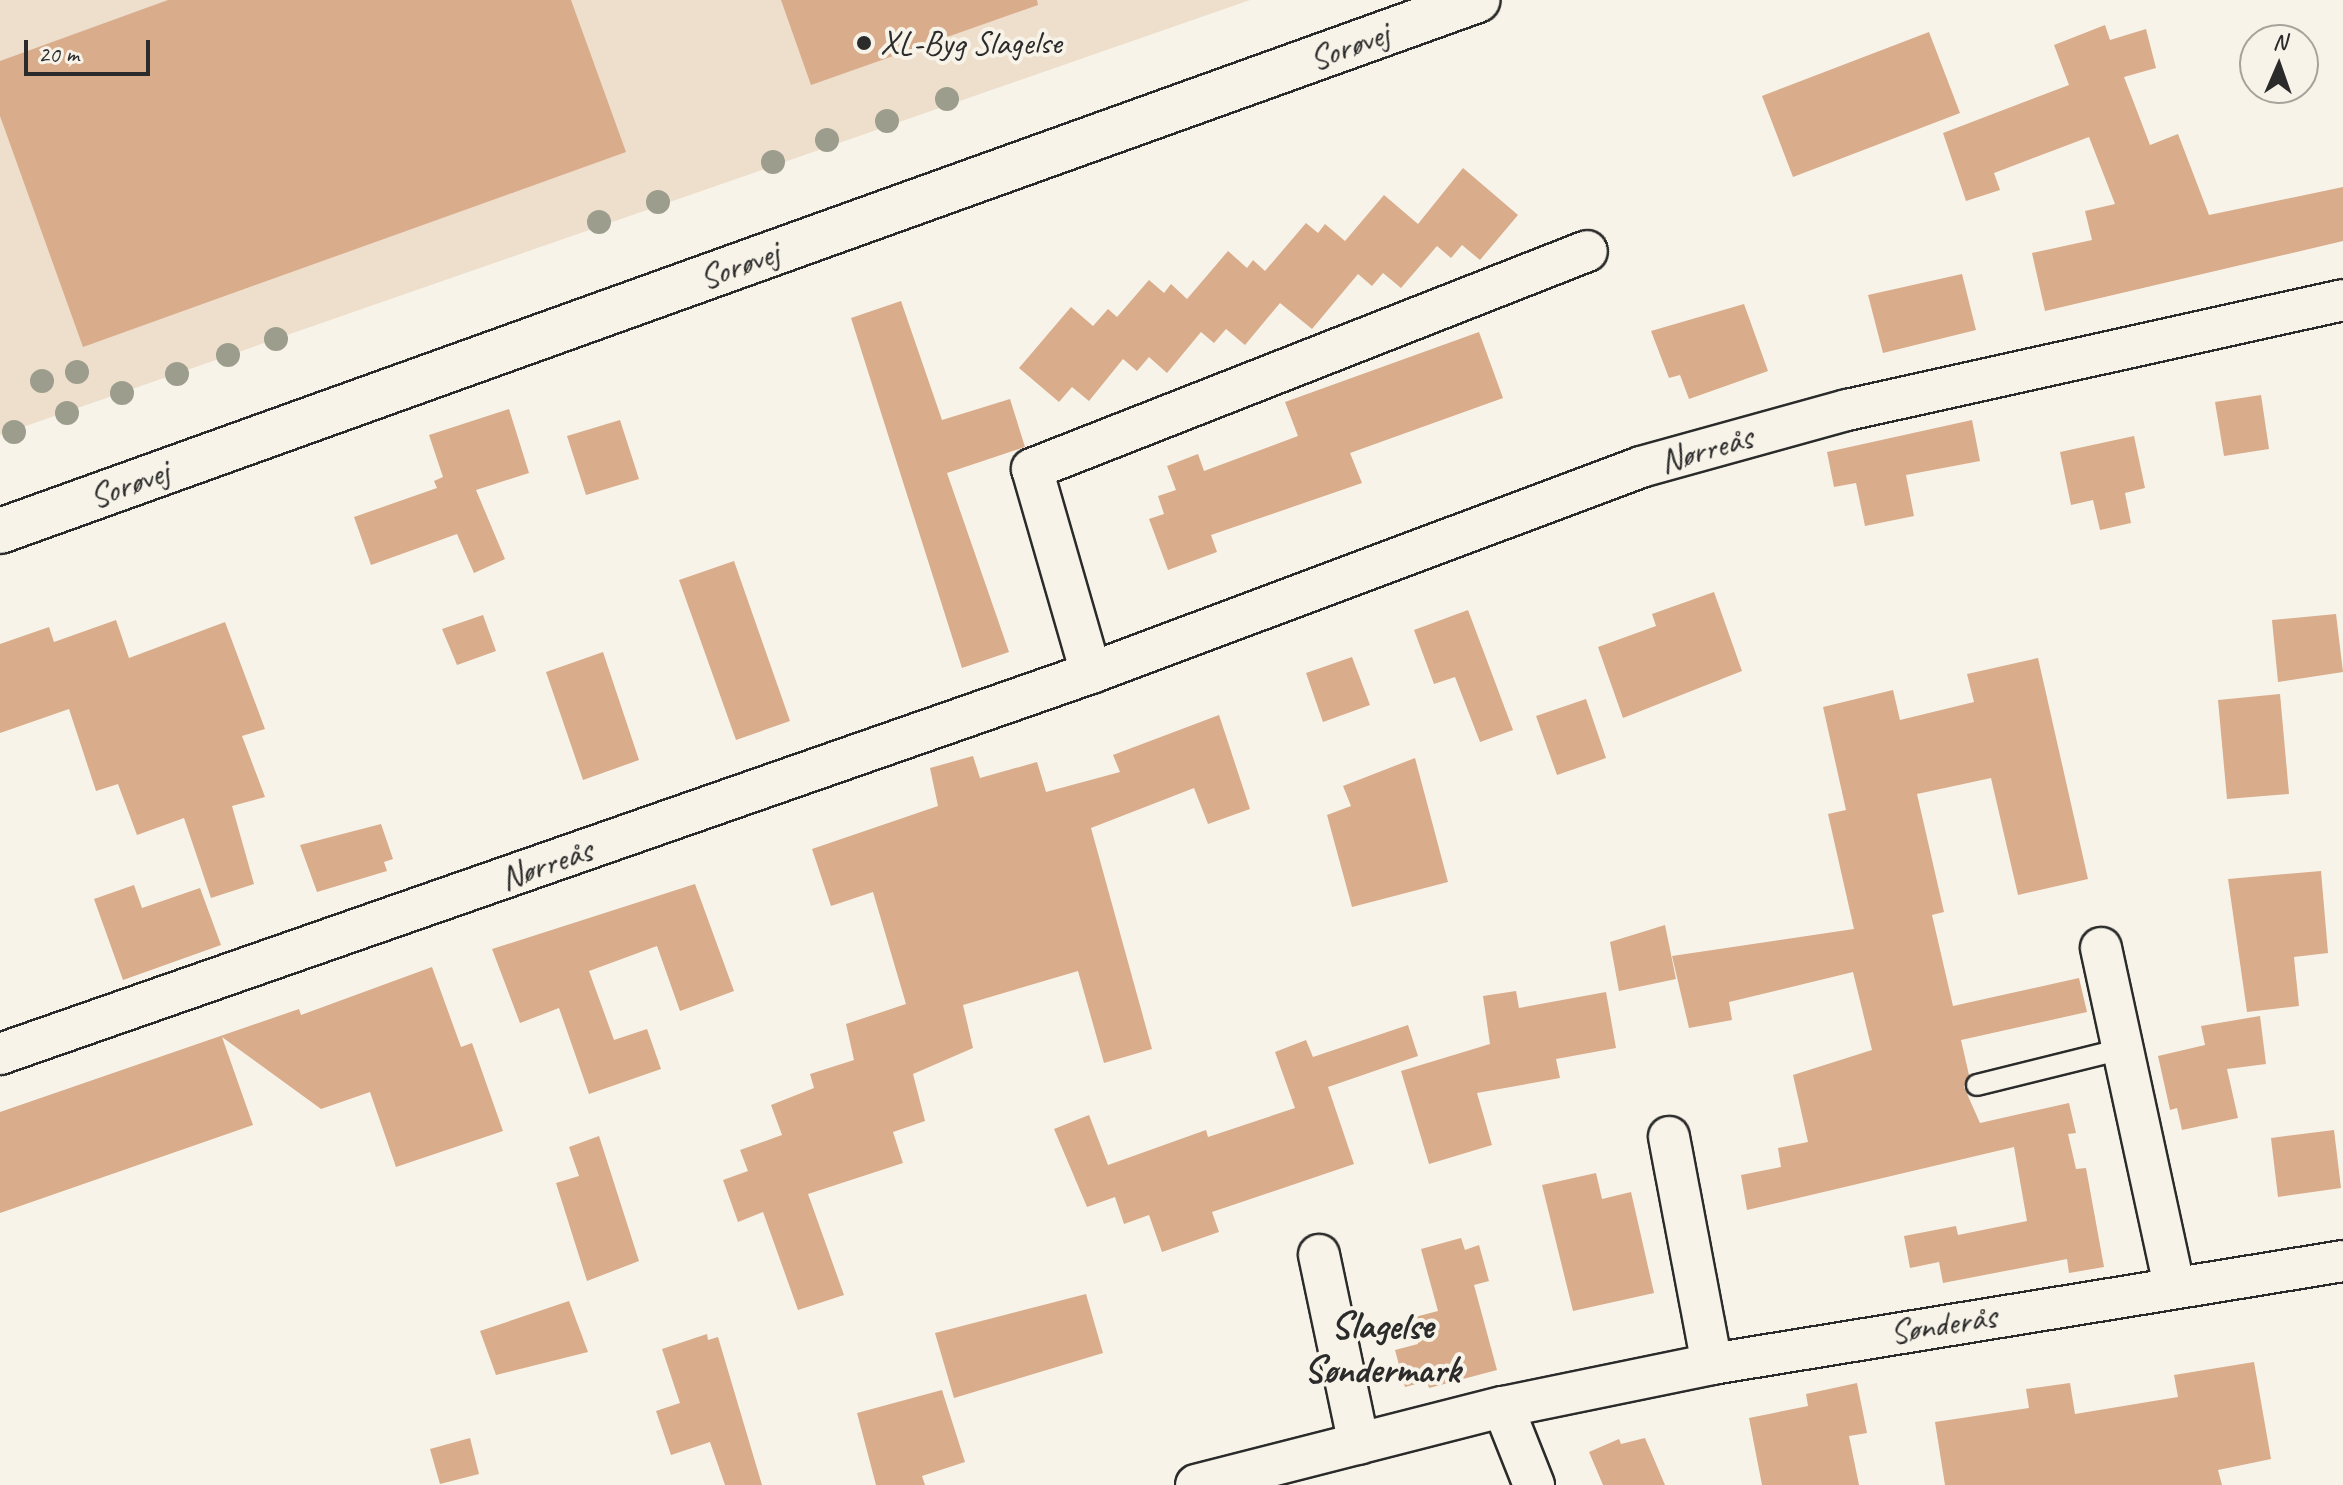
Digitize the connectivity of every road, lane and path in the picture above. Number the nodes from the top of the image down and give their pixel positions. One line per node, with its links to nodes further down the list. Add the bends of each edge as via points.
1 (1477, 0): 4 (street, Sorøvej)
2 (1587, 251): 5 (street, via 1032,469)
3 (2343, 300): 5 (street, Nørreås, via 1847,410 1641,467)
4 (0, 531)
5 (1091, 673): 8 (street, Nørreås)
6 (2101, 948): 7 (street)
7 (2123, 1049): 9 (lane); 13 (street)
8 (0, 1054)
9 (1977, 1085)
10 (1669, 1137): 14 (street)
11 (1319, 1255): 16 (street)
12 (2343, 1261): 13 (street, Sønderås)
13 (2174, 1286): 14 (street, Sønderås)
14 (1712, 1364): 15 (street, Sønderås)
15 (1503, 1407): 16 (street, Sønderås); 18 (street)
16 (1359, 1444): 17 (street, Sønderås)
17 (1196, 1485)
18 (1534, 1485)

